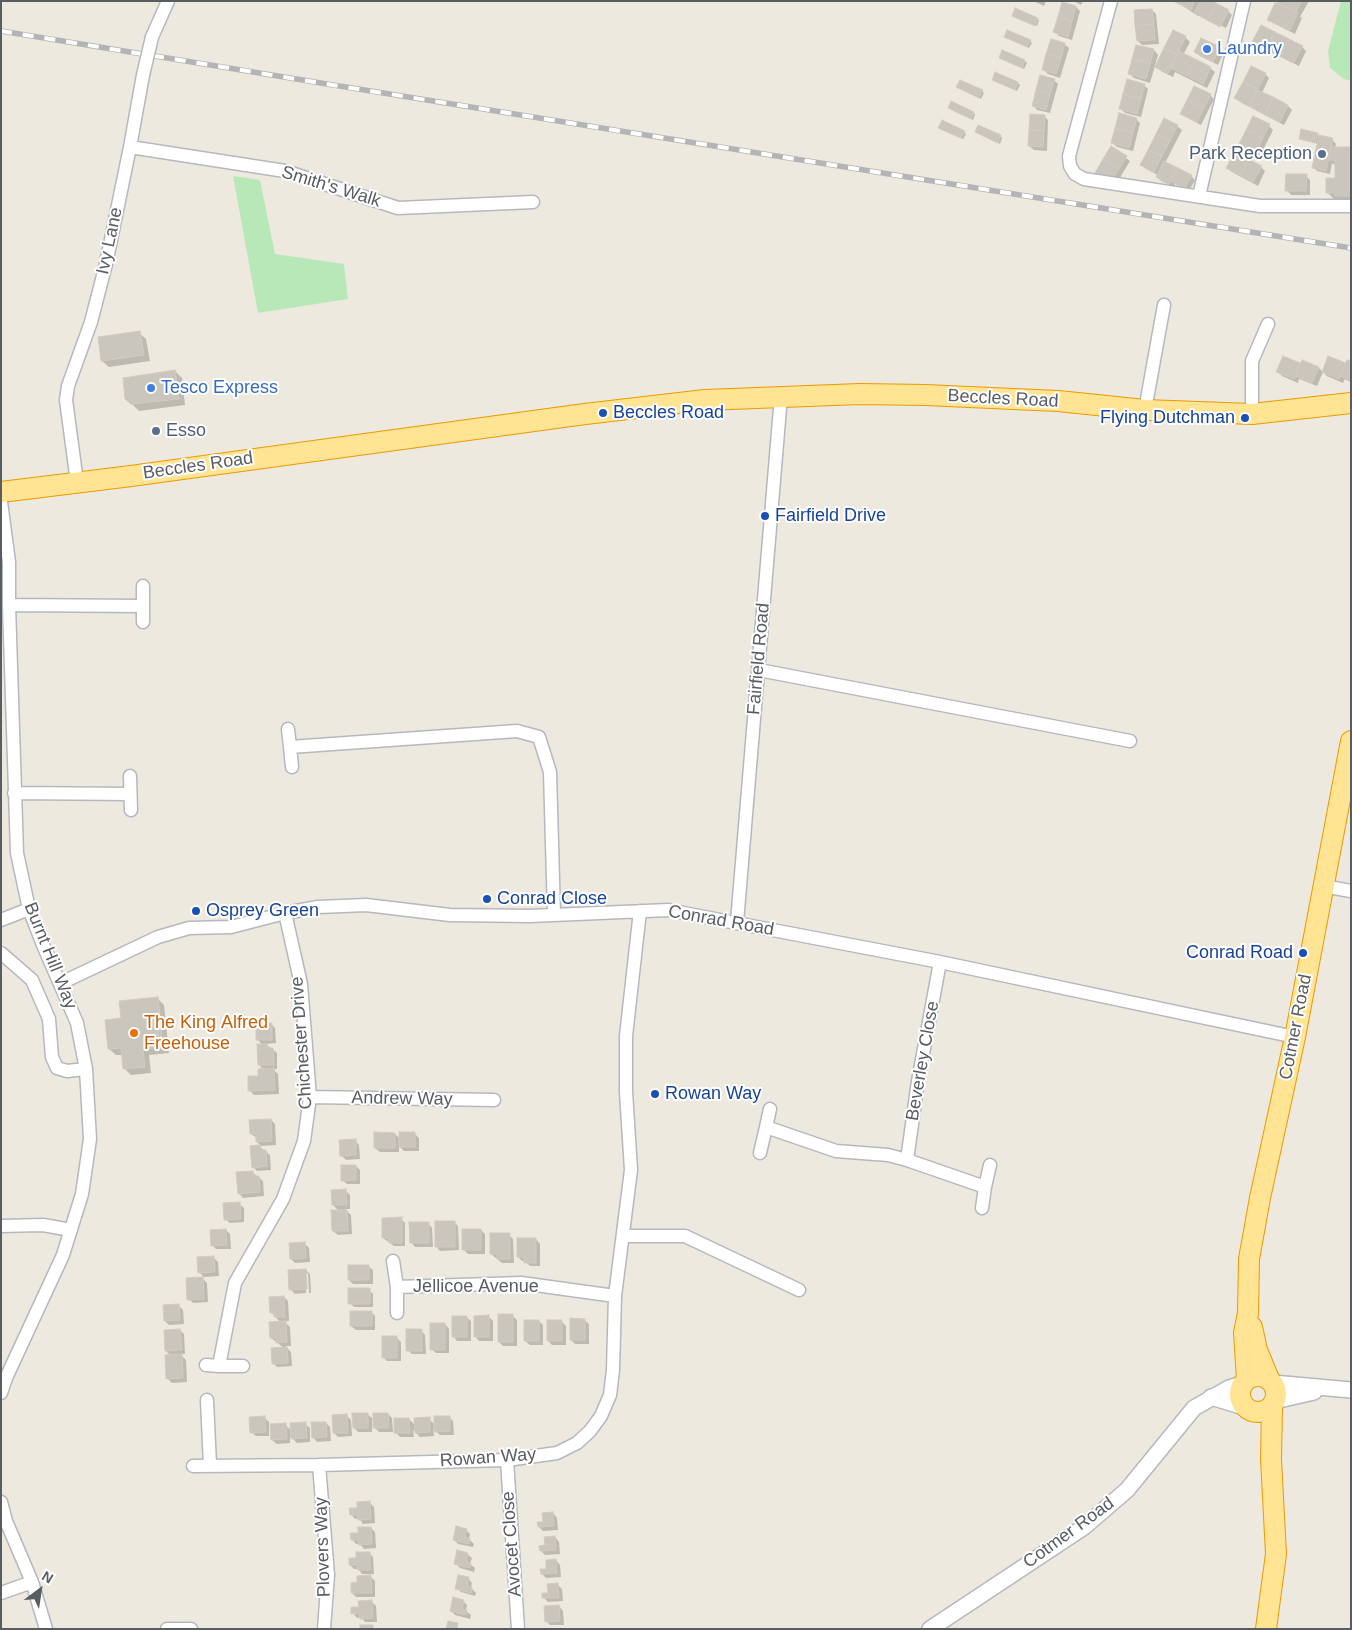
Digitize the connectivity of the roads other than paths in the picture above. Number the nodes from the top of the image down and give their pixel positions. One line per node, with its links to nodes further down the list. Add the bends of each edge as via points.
1 (168, 1): 4 (street, Ivy Lane, bridge, via 152,38)
2 (1111, 1): 5 (street, via 1069,156 1070,166 1084,179)
3 (1244, 1): 5 (street)
4 (130, 147): 6 (street, Smith's Walk, via 285,171 398,208); 14 (street, Ivy Lane, via 106,264 68,386 66,400)
5 (1198, 196): 7 (street, via 1260,206)
6 (533, 202)
7 (1351, 206)
8 (1164, 304): 12 (street)
9 (1268, 324): 13 (street, via 1252,361)
10 (781, 396): 12 (highway, Beccles Road, via 998,397); 14 (highway, Beccles Road, via 706,400 585,414); 21 (street, Fairfield Road)
11 (1351, 403): 13 (highway, Beccles Road)
12 (1145, 410): 13 (highway, Beccles Road)
13 (1252, 414)
14 (77, 482): 15 (highway, Beccles Road)
15 (1, 492)
16 (1, 502): 18 (street, Burnt Hill Way, via 9,562)
17 (143, 586): 19 (street)
18 (9, 605): 19 (street); 28 (street, Burnt Hill Way)
19 (143, 606): 20 (street)
20 (143, 622)
21 (758, 670): 23 (street); 38 (street, Fairfield Road)
22 (288, 730): 25 (street)
23 (1130, 741)
24 (1351, 741): 31 (highway, Cotmer Road)
25 (290, 747): 26 (street); 36 (street, via 516,731 539,737 550,772)
26 (292, 766)
27 (130, 776): 29 (street)
28 (14, 793): 29 (street); 33 (street, Burnt Hill Way, via 17,852)
29 (130, 794): 30 (street)
30 (131, 810)
31 (1323, 886): 32 (street); 42 (highway, Cotmer Road)
32 (1351, 891)
33 (29, 909): 37 (street); 41 (street, Burnt Hill Way)
34 (640, 911): 36 (street, Conrad Road); 38 (street, Conrad Road, via 668,910); 55 (street, Rowan Way, via 626,1036 631,1170)
35 (285, 913): 36 (street, Conrad Road, via 318,907 366,905 450,915); 41 (street, Conrad Road, via 231,927 189,928 158,937); 44 (street, Chichester Drive, via 301,984)
36 (554, 915)
37 (1, 920)
38 (737, 922): 40 (street, Conrad Road)
39 (1, 953): 43 (street, via 32,980 49,1019 52,1057 57,1068 67,1071)
40 (940, 962): 42 (street, Conrad Road); 49 (street, Beverley Close)
41 (60, 983): 43 (street, Burnt Hill Way, via 77,1023)
42 (1295, 1037): 61 (highway, Cotmer Road, via 1249,1259)
43 (86, 1069): 54 (street, Burnt Hill Way, via 90,1139 82,1194)
44 (310, 1097): 45 (street, Andrew Way); 62 (street, Chichester Drive, via 304,1140 283,1199 235,1283 212,1366)
45 (494, 1100)
46 (770, 1109): 47 (street)
47 (766, 1127): 48 (street); 49 (street, via 836,1151 888,1155)
48 (760, 1153)
49 (907, 1160): 51 (street)
50 (990, 1165): 51 (street)
51 (985, 1187): 52 (street)
52 (982, 1208)
53 (1, 1226): 54 (street, via 42,1225)
54 (71, 1230): 67 (street, Burnt Hill Way, via 63,1255)
55 (623, 1236): 58 (street, via 685,1236); 59 (street, Rowan Way)
56 (393, 1261): 57 (street, Jellicoe Avenue)
57 (397, 1287): 59 (street, Jellicoe Avenue, via 521,1283); 60 (street, Jellicoe Avenue)
58 (799, 1290)
59 (615, 1296): 73 (street, Rowan Way, via 614,1370 610,1395 601,1416 577,1442 557,1453)
60 (397, 1312)
61 (1248, 1313): 63 (highway, Cotmer Road, via 1244,1333); 64 (highway, Cotmer Road, via 1257,1350)
62 (243, 1366)
63 (1245, 1381): 64 (highway, via 1254,1376); 68 (street, Cotmer Road); 71 (highway, via 1240,1395)
64 (1271, 1381): 65 (street); 70 (highway, via 1277,1396)
65 (1331, 1388): 66 (street); 70 (street, via 1280,1400)
66 (1351, 1390)
67 (1, 1393)
68 (1212, 1397): 71 (street); 85 (street, Cotmer Road, via 1194,1408 1127,1490 1084,1528)
69 (207, 1400): 74 (street)
70 (1273, 1405): 71 (highway, via 1261,1413); 72 (highway)
71 (1246, 1408): 72 (highway)
72 (1272, 1459): 86 (highway, via 1276,1554)
73 (507, 1460): 75 (street, Rowan Way); 84 (street, Avocet Close)
74 (210, 1465): 75 (street, Rowan Way); 76 (street, Rowan Way)
75 (319, 1465): 83 (street, Plovers Way, via 328,1575)
76 (193, 1466)
77 (1, 1502): 78 (street)
78 (32, 1582): 79 (street); 80 (street)
79 (1, 1593)
80 (46, 1629)
81 (166, 1629): 82 (street)
82 (191, 1629)
83 (324, 1629)
84 (518, 1629)
85 (930, 1629)
86 (1266, 1629)

